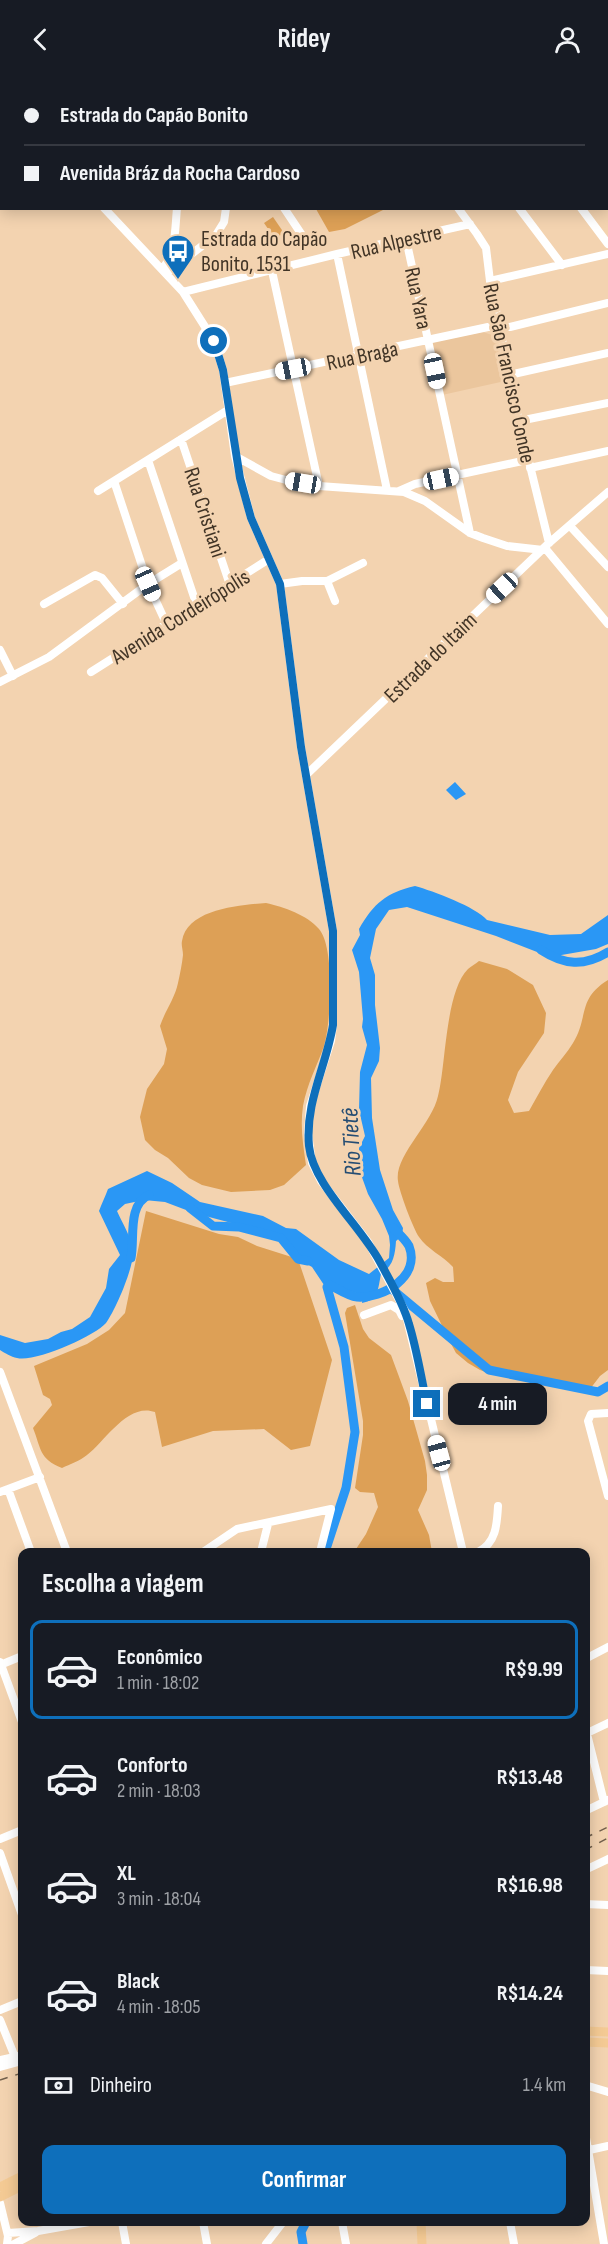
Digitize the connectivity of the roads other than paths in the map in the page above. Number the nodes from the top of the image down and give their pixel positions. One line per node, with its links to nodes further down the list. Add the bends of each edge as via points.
1 (106, 210): 15 (street)
2 (177, 210): 15 (street)
3 (226, 210): 15 (street, via 216,235)
4 (285, 210): 9 (street)
5 (460, 210): 8 (street, Rua São Francisco Conde)
6 (521, 210): 14 (street)
7 (582, 210): 11 (street)
8 (470, 224): 10 (street, Rua Alpestre); 17 (street, Rua São Francisco Conde, via 486,248)
9 (302, 235)
10 (406, 239): 12 (street, Rua Alpestre); 21 (street, Rua Yara)
11 (608, 244)
12 (337, 254): 16 (street, Rua Alpestre); 23 (street)
13 (608, 254): 14 (street)
14 (562, 265): 17 (street)
15 (164, 271): 18 (street)
16 (272, 271): 18 (street, Rua Alpestre); 24 (street)
17 (490, 280): 20 (street, Rua São Francisco Conde)
18 (183, 292): 26 (street, via 214,341)
19 (608, 303): 20 (street, Rua Braga)
20 (499, 327): 21 (street, Rua Braga); 25 (street, Rua São Francisco Conde)
21 (428, 341): 23 (street, Rua Braga); 35 (street, Rua Yara)
22 (608, 353): 25 (street)
23 (359, 355): 24 (street, Rua Braga); 38 (street)
24 (293, 369): 26 (street, Rua Braga); 37 (street)
25 (509, 375): 29 (street, Rua São Francisco Conde)
26 (225, 383): 28 (street)
27 (608, 403): 29 (street)
28 (228, 410): 30 (street); 32 (street)
29 (519, 422): 34 (street, Rua São Francisco Conde)
30 (181, 439): 33 (street); 52 (street, Rua Cristiani)
31 (608, 451): 34 (street)
32 (235, 456): 37 (street, via 272,476); 45 (street, via 251,518)
33 (148, 460): 36 (street); 46 (street)
34 (529, 464): 35 (street); 44 (street, Rua São Francisco Conde)
35 (458, 476): 40 (street); 43 (street, Rua Yara)
36 (114, 481): 39 (street); 50 (street)
37 (319, 486): 38 (street)
38 (387, 490): 40 (street)
39 (98, 491)
40 (399, 491): 43 (street, via 425,501)
41 (607, 494): 42 (street, Estrada do Itaim)
42 (570, 526): 44 (street, Estrada do Itaim); 48 (street)
43 (470, 532): 44 (street, via 507,546)
44 (546, 547): 57 (street); 63 (street, Estrada do Itaim)
45 (269, 559): 51 (street); 52 (street, Avenida Cordeirópolis)
46 (182, 563): 50 (street); 56 (street)
47 (363, 563): 49 (street)
48 (608, 567)
49 (327, 580): 51 (street); 53 (street)
50 (148, 584): 55 (street); 58 (street)
51 (280, 584): 63 (street)
52 (230, 585): 56 (street, Avenida Cordeirópolis)
53 (335, 601)
54 (44, 604): 55 (street, via 95,575)
55 (123, 604): 61 (street, via 49,657)
56 (197, 606): 58 (street, Avenida Cordeirópolis)
57 (608, 624)
58 (166, 625): 60 (street, Avenida Cordeirópolis)
59 (0, 650): 61 (street)
60 (91, 672)
61 (13, 676): 62 (street)
62 (0, 682)
63 (306, 775): 65 (street, via 333,931 334,963 331,1041 310,1106 312,1163 378,1259 400,1300)
64 (364, 1315): 65 (street, via 395,1306)
65 (414, 1348): 78 (street)
66 (0, 1372): 68 (street)
67 (608, 1413): 70 (street, via 597,1412 588,1421)
68 (40, 1477): 69 (street); 74 (street)
69 (4, 1491): 73 (street)
70 (608, 1496)
71 (498, 1506): 79 (street, via 495,1533)
72 (268, 1524): 75 (street, via 237,1529); 76 (street); 77 (street, via 331,1509)
73 (29, 1548)
74 (66, 1548)
75 (209, 1548)
76 (262, 1548)
77 (321, 1548)
78 (462, 1548)
79 (483, 1548)
80 (608, 1647): 81 (street)
81 (590, 1656)
82 (18, 1657): 83 (street)
83 (0, 1664): 84 (street)
84 (18, 1711)
85 (608, 1723): 86 (street)
86 (590, 1730)
87 (590, 1745): 88 (street)
88 (606, 1801): 89 (street)
89 (590, 1809)
90 (18, 1832): 91 (street)
91 (0, 1839)
92 (0, 1853): 95 (street)
93 (608, 1859): 94 (street)
94 (590, 1868)
95 (18, 1904)
96 (590, 1904): 97 (street)
97 (608, 1905)
98 (590, 1970): 99 (street)
99 (608, 1971)
100 (18, 2003): 101 (street)
101 (0, 2010)
102 (0, 2020): 107 (street)
103 (590, 2031): 104 (main road)
104 (608, 2032)
105 (590, 2042): 106 (main road)
106 (608, 2043)
107 (18, 2057)
108 (18, 2059): 110 (street)
109 (18, 2059): 111 (street)
110 (0, 2060)
111 (0, 2067)
112 (590, 2087): 113 (street)
113 (608, 2092)
114 (608, 2146): 115 (street)
115 (590, 2149)
116 (590, 2171): 139 (street)
117 (18, 2178): 118 (main road)
118 (0, 2187)
119 (18, 2188): 120 (main road)
120 (0, 2196)
121 (0, 2203): 130 (street)
122 (67, 2226): 129 (street)
123 (123, 2226): 133 (street)
124 (204, 2226): 134 (street)
125 (280, 2226): 135 (street)
126 (343, 2226): 136 (street)
127 (421, 2226): 137 (main road)
128 (511, 2226): 138 (street)
129 (39, 2231): 130 (street); 132 (street)
130 (8, 2233): 131 (street)
131 (7, 2244)
132 (14, 2244)
133 (126, 2244)
134 (207, 2244)
135 (266, 2244)
136 (346, 2244)
137 (422, 2244)
138 (514, 2244)
139 (604, 2244)

